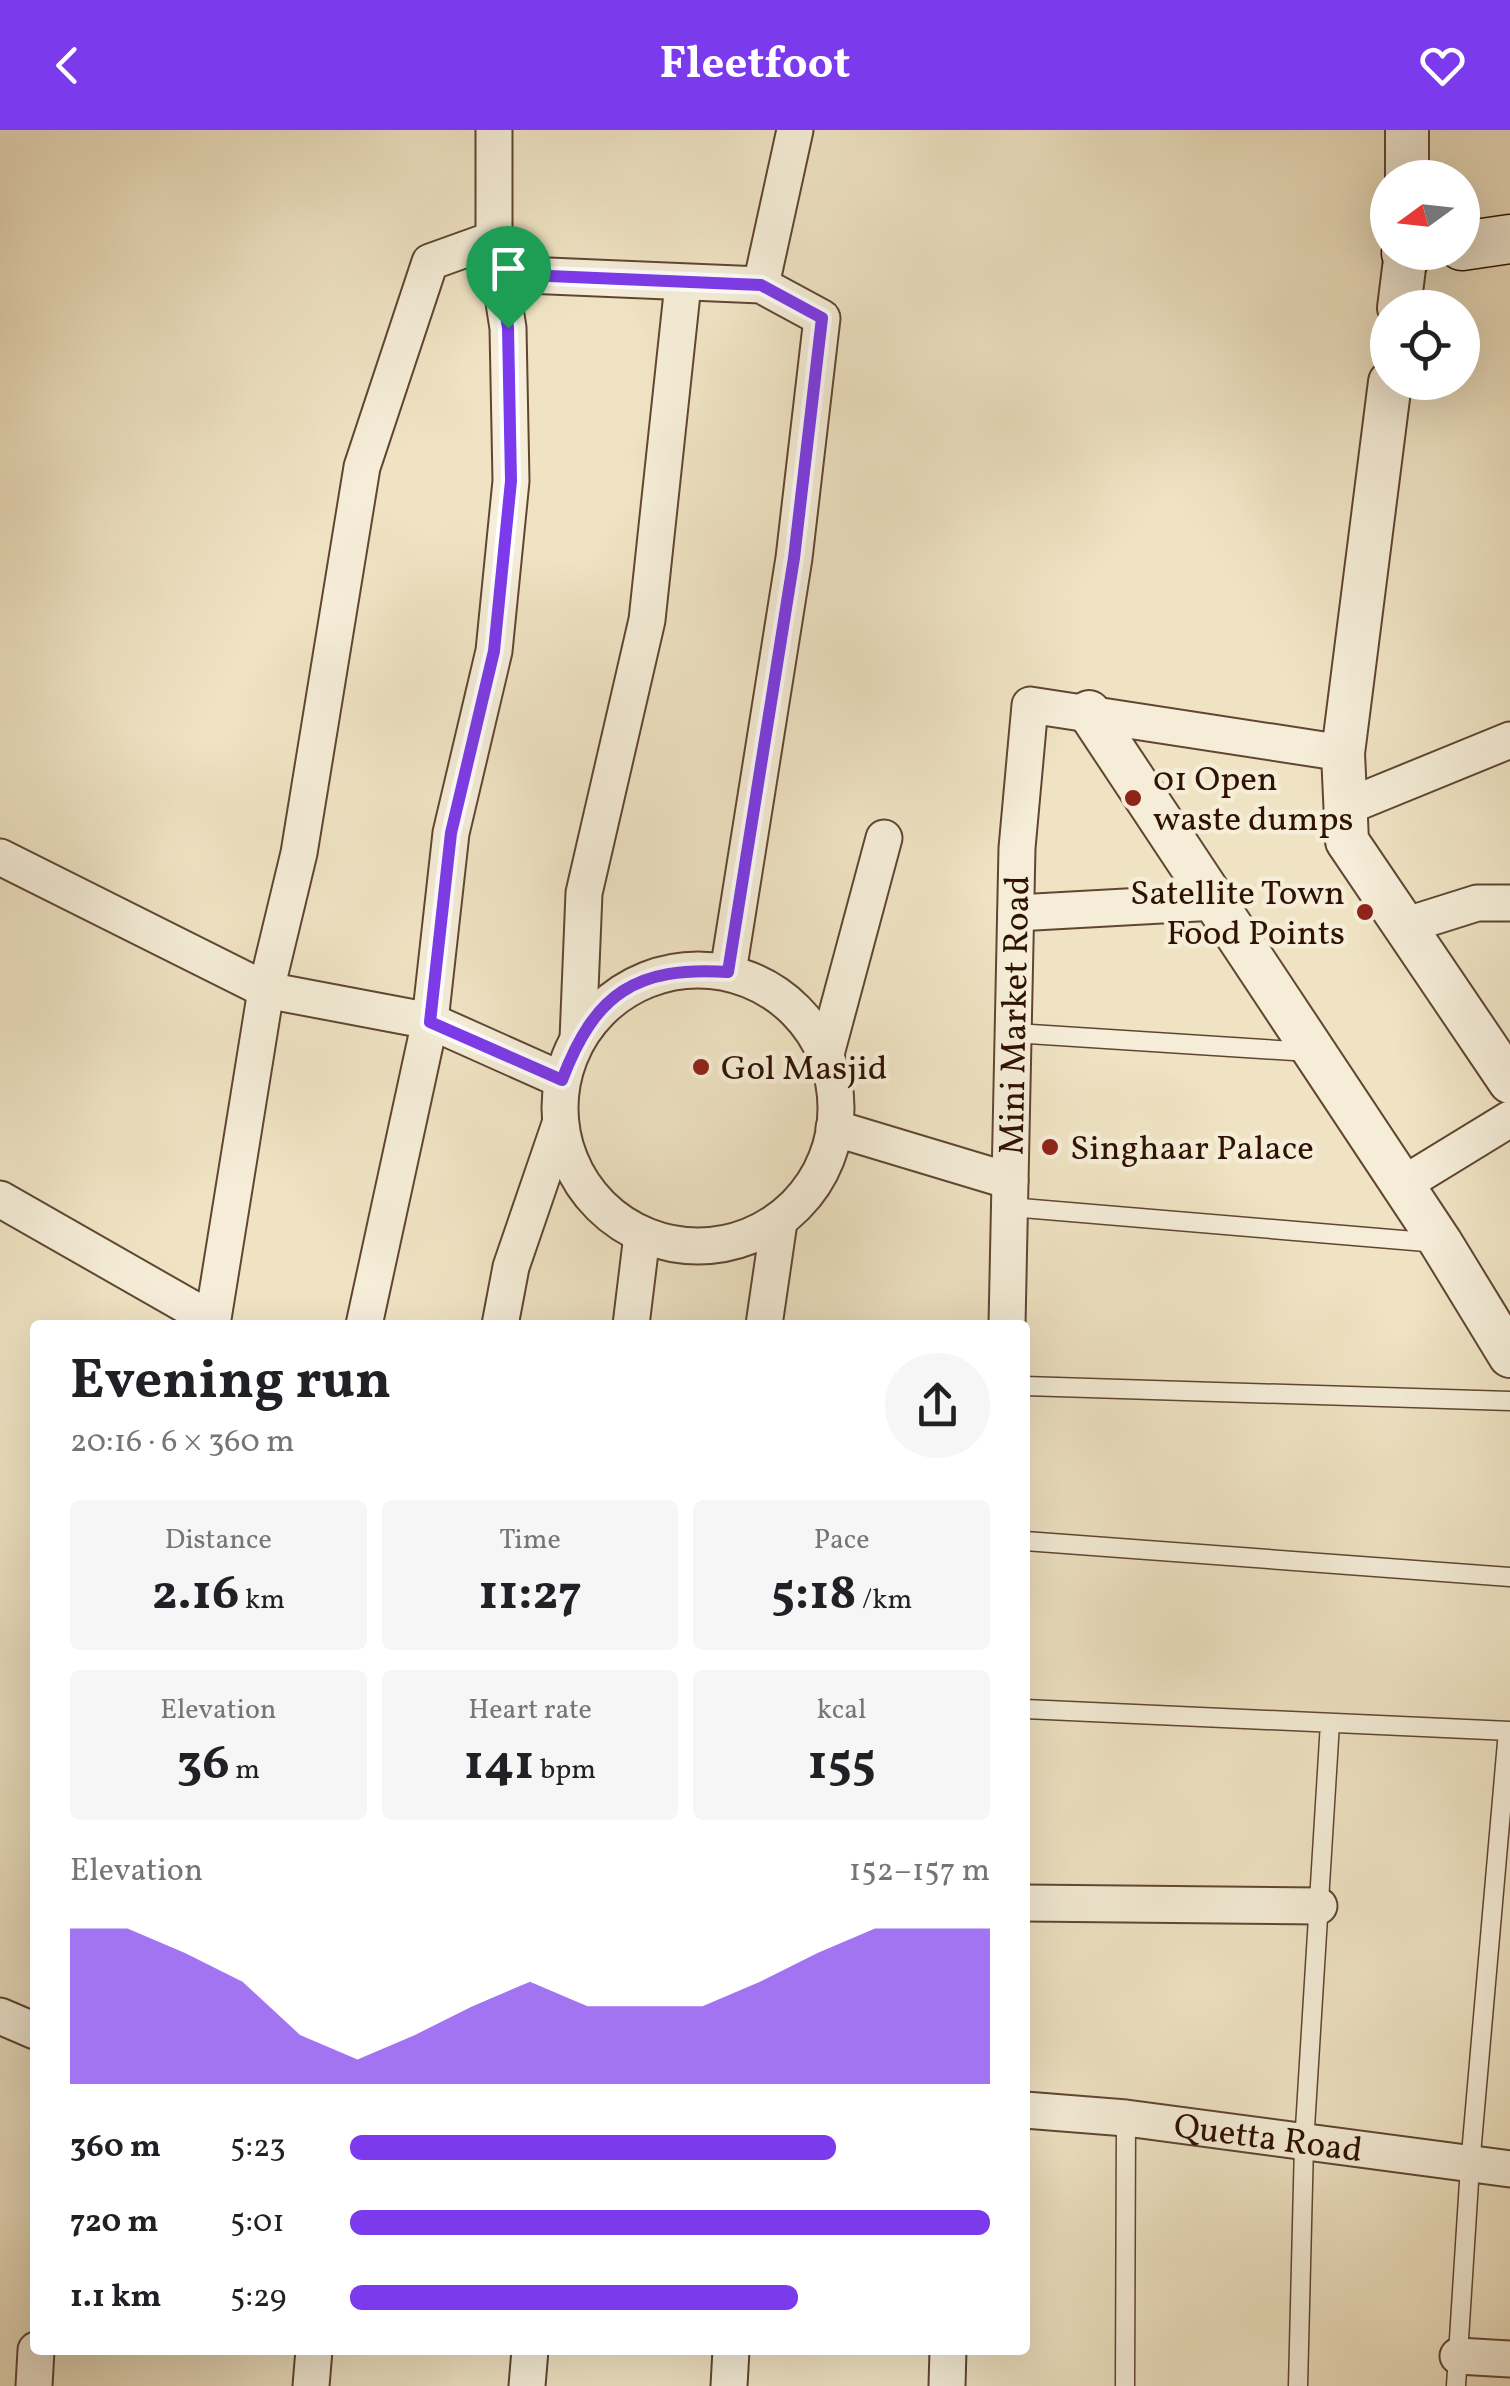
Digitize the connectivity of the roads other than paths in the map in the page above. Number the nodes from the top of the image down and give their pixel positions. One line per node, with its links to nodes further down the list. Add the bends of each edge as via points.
1 (494, 130): 6 (street)
2 (795, 130): 10 (street)
3 (1408, 130): 4 (street)
4 (1407, 160)
5 (1510, 239): 7 (main road)
6 (494, 240): 8 (street); 23 (street, via 430,262 362,467 299,853)
7 (1480, 243)
8 (500, 274): 9 (street); 24 (street, via 508,328 509,500 494,651 451,833)
9 (683, 284): 10 (street); 26 (street, via 647,620 584,894)
10 (761, 285): 22 (street, via 822,318 794,558)
11 (1388, 400): 14 (street)
12 (1089, 712): 14 (street); 18 (street); 20 (street, Mini Market Road, via 1030,705)
13 (1510, 740): 15 (street)
14 (1343, 753): 15 (street)
15 (1346, 807): 21 (street, via 1347,841)
16 (884, 838): 28 (street)
17 (0, 857): 23 (street)
18 (1216, 902): 20 (street); 27 (street)
19 (1510, 902): 21 (street, via 1477,903)
20 (1016, 913): 25 (street, Mini Market Road)
21 (1404, 926): 30 (street)
22 (728, 972): 26 (street, via 684,969 642,980 606,1004); 28 (street, via 770,988 803,1016)
23 (266, 990): 24 (street); 41 (street)
24 (430, 1022): 29 (street); 42 (street)
25 (1014, 1033): 27 (lane); 35 (street, Mini Market Road)
26 (578, 1038): 29 (street)
27 (1315, 1052): 34 (street)
28 (826, 1054): 33 (street, via 836,1097)
29 (562, 1080): 32 (street)
30 (1510, 1082)
31 (1510, 1119): 34 (street)
32 (560, 1124): 38 (street, via 574,1170 593,1196); 43 (street)
33 (834, 1128): 35 (street); 37 (street, via 812,1188)
34 (1402, 1185): 39 (street)
35 (1010, 1194): 39 (lane); 46 (street, Mini Market Road)
36 (0, 1199): 40 (street)
37 (779, 1222): 38 (street, via 736,1242 688,1247); 45 (street)
38 (642, 1235): 44 (street)
39 (1440, 1243): 47 (street)
40 (207, 1320)
41 (212, 1320)
42 (365, 1320)
43 (501, 1320)
44 (632, 1320)
45 (765, 1320)
46 (1007, 1320)
47 (1510, 1356)
48 (1030, 1386): 49 (lane)
49 (1510, 1401)
50 (1030, 1541): 51 (lane)
51 (1510, 1578)
52 (1030, 1709): 53 (lane)
53 (1330, 1723): 54 (lane); 56 (lane)
54 (1509, 1730): 62 (lane)
55 (1030, 1903): 56 (street)
56 (1319, 1906): 61 (lane)
57 (0, 2016): 58 (street)
58 (30, 2029)
59 (1030, 2110): 60 (street, Quetta Road)
60 (1126, 2118): 61 (street, Quetta Road); 76 (lane)
61 (1304, 2144): 62 (street, Quetta Road); 77 (lane)
62 (1470, 2166): 63 (street, Quetta Road); 70 (lane)
63 (1510, 2169)
64 (36, 2355): 71 (street)
65 (314, 2355): 72 (street)
66 (530, 2355): 73 (street)
67 (731, 2355): 74 (street)
68 (948, 2355): 75 (street)
69 (1510, 2360): 70 (street)
70 (1457, 2371)
71 (34, 2386)
72 (311, 2386)
73 (527, 2386)
74 (728, 2386)
75 (948, 2386)
76 (1125, 2386)
77 (1298, 2386)

